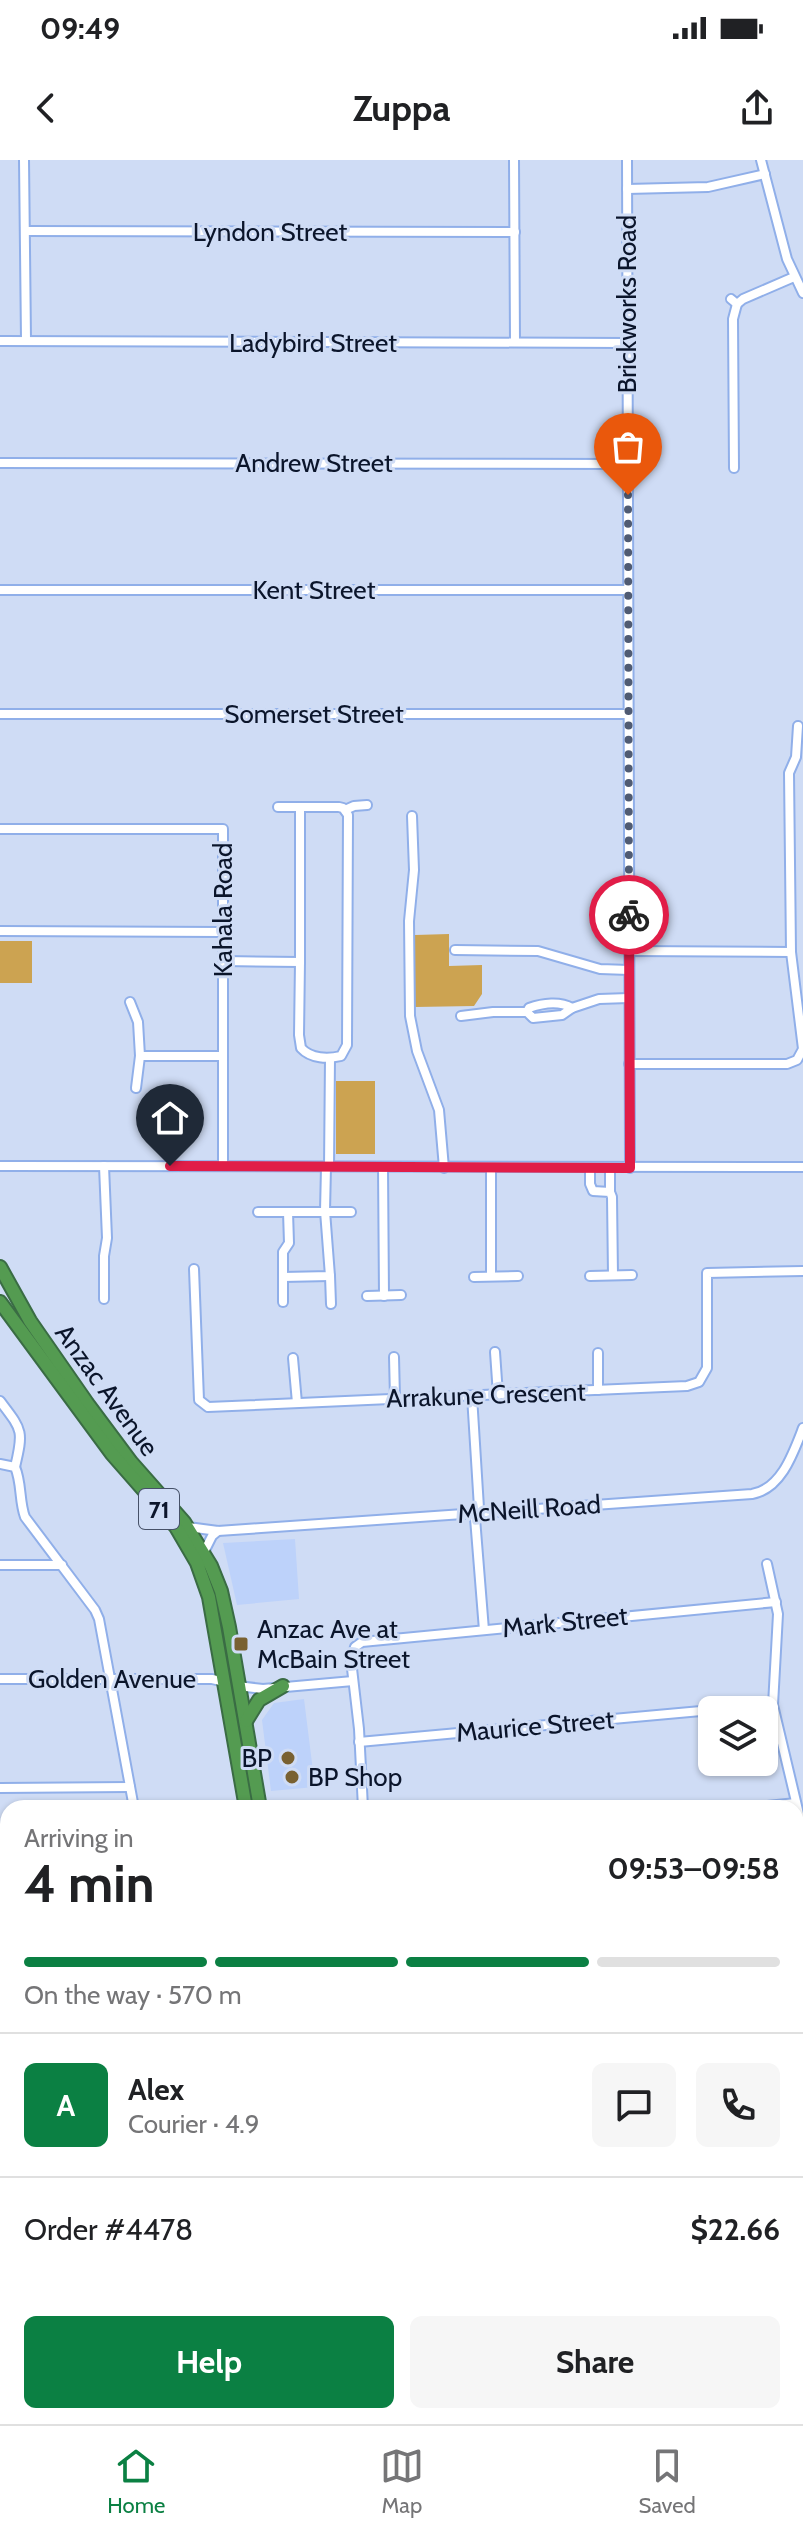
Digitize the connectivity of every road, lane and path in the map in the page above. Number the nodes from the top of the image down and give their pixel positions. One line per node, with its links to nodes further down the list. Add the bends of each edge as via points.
1 (24, 160): 7 (street)
2 (514, 160): 8 (street)
3 (627, 160): 6 (street, Brickworks Road)
4 (761, 160): 5 (street)
5 (765, 174): 6 (street, via 708,187); 9 (street)
6 (627, 189): 14 (street, Brickworks Road)
7 (25, 231): 8 (street, Lyndon Street); 11 (street)
8 (515, 232): 13 (street)
9 (794, 277): 10 (street); 17 (street, via 734,302)
10 (803, 293)
11 (26, 340): 12 (street, Ladybird Street); 13 (street, Ladybird Street)
12 (0, 341)
13 (515, 342): 14 (street, Ladybird Street)
14 (627, 343): 16 (street, Brickworks Road)
15 (0, 463): 16 (street, Andrew Street)
16 (628, 464): 19 (street, Brickworks Road)
17 (734, 468)
18 (0, 590): 19 (street, Kent Street)
19 (628, 590): 21 (street, Brickworks Road)
20 (0, 714): 21 (street, Somerset Street)
21 (628, 714): 32 (street, Brickworks Road)
22 (798, 726): 33 (street, via 789,773)
23 (367, 805): 26 (street)
24 (278, 807): 25 (street)
25 (300, 807): 26 (street); 35 (street)
26 (345, 810): 42 (street, via 347,1045 341,1056)
27 (412, 816): 52 (street, via 410,1016 439,1110)
28 (0, 829): 30 (street, Kahala Road, via 223,829)
29 (0, 931): 30 (street)
30 (223, 932): 34 (street, Kahala Road)
31 (455, 950): 36 (street, via 538,951 600,969)
32 (629, 951): 33 (street); 36 (street, Brickworks Road)
33 (791, 952): 43 (street, via 803,1049 797,1060)
34 (224, 961): 35 (street); 41 (street, Kahala Road)
35 (300, 962): 42 (street, via 300,1044 308,1054)
36 (629, 970): 37 (street, Brickworks Road)
37 (629, 1001): 39 (street, via 599,999 572,1008 541,1005 527,1012); 43 (street, Brickworks Road)
38 (130, 1002): 40 (street)
39 (461, 1016)
40 (144, 1056): 41 (street); 44 (street)
41 (223, 1056): 47 (street, Kahala Road)
42 (330, 1058): 48 (street)
43 (629, 1064): 55 (street, Brickworks Road)
44 (136, 1088)
45 (0, 1166): 46 (street)
46 (104, 1166): 47 (street); 75 (street)
47 (223, 1166): 48 (street)
48 (327, 1167): 49 (street); 57 (street)
49 (383, 1167): 52 (street); 74 (street)
50 (491, 1167): 52 (street); 53 (street); 67 (street)
51 (803, 1167): 55 (street)
52 (444, 1168)
53 (590, 1168): 54 (street); 56 (street, via 593,1191)
54 (610, 1168): 55 (street); 56 (street)
55 (630, 1168)
56 (610, 1192): 64 (street)
57 (325, 1211): 59 (street); 60 (street); 66 (street)
58 (258, 1212): 59 (street)
59 (288, 1212): 70 (street)
60 (351, 1212)
61 (0, 1267): 93 (highway, Anzac Avenue / 71, via 30,1321 111,1437)
62 (194, 1269): 88 (street, Arrakune Crescent, via 199,1400 208,1407)
63 (803, 1271): 83 (street, Arrakune Crescent, via 707,1273 707,1368 699,1382)
64 (613, 1275): 65 (street); 69 (street)
65 (632, 1275)
66 (330, 1276): 70 (street); 78 (street)
67 (491, 1276): 68 (street); 71 (street)
68 (518, 1276)
69 (590, 1276)
70 (283, 1277): 77 (street)
71 (474, 1277)
72 (401, 1295): 74 (street)
73 (367, 1296): 74 (street)
74 (384, 1296)
75 (104, 1299)
76 (0, 1302): 104 (highway, Anzac Avenue / 71, via 112,1454 191,1550 205,1584)
77 (283, 1302)
78 (331, 1304)
79 (495, 1352): 84 (street)
80 (598, 1353): 83 (street)
81 (394, 1357): 86 (street)
82 (293, 1358): 88 (street)
83 (598, 1390): 84 (street, Arrakune Crescent)
84 (498, 1395): 85 (street, Arrakune Crescent)
85 (472, 1396): 86 (street, Arrakune Crescent); 92 (street)
86 (395, 1398): 88 (street, Arrakune Crescent)
87 (0, 1401): 91 (street, via 22,1439)
88 (297, 1403)
89 (803, 1428): 92 (street, McNeill Road, via 777,1480 759,1493)
90 (0, 1464): 91 (street)
91 (15, 1467): 98 (street, via 25,1517)
92 (477, 1513): 94 (street, McNeill Road); 100 (street)
93 (188, 1527): 94 (street, McNeill Road); 95 (highway, Anzac Avenue / 71)
94 (218, 1531): 95 (street)
95 (204, 1552): 106 (highway, Anzac Avenue / 71, via 221,1591)
96 (767, 1564): 99 (street)
97 (0, 1565): 98 (street)
98 (62, 1565): 102 (street, via 99,1619)
99 (776, 1602): 100 (street, Mark Street); 107 (street)
100 (484, 1630): 103 (street, Mark Street, via 370,1640 355,1647)
101 (0, 1679): 102 (street, Golden Avenue)
102 (110, 1679): 104 (street, Golden Avenue); 112 (street)
103 (353, 1681): 105 (street, Golden Avenue); 111 (street)
104 (224, 1682): 106 (street, Golden Avenue); 115 (highway, Anzac Avenue / 71)
105 (283, 1686): 106 (street, Golden Avenue); 109 (highway, via 259,1700)
106 (240, 1687): 109 (highway, Anzac Avenue / 71)
107 (774, 1696)
108 (698, 1711): 111 (street, Maurice Street)
109 (246, 1721): 116 (highway, Anzac Avenue / 71)
110 (778, 1726): 118 (street)
111 (359, 1742): 117 (street)
112 (130, 1787): 113 (street); 114 (street)
113 (0, 1788)
114 (132, 1800)
115 (245, 1800)
116 (259, 1800)
117 (363, 1800)
118 (795, 1800)

